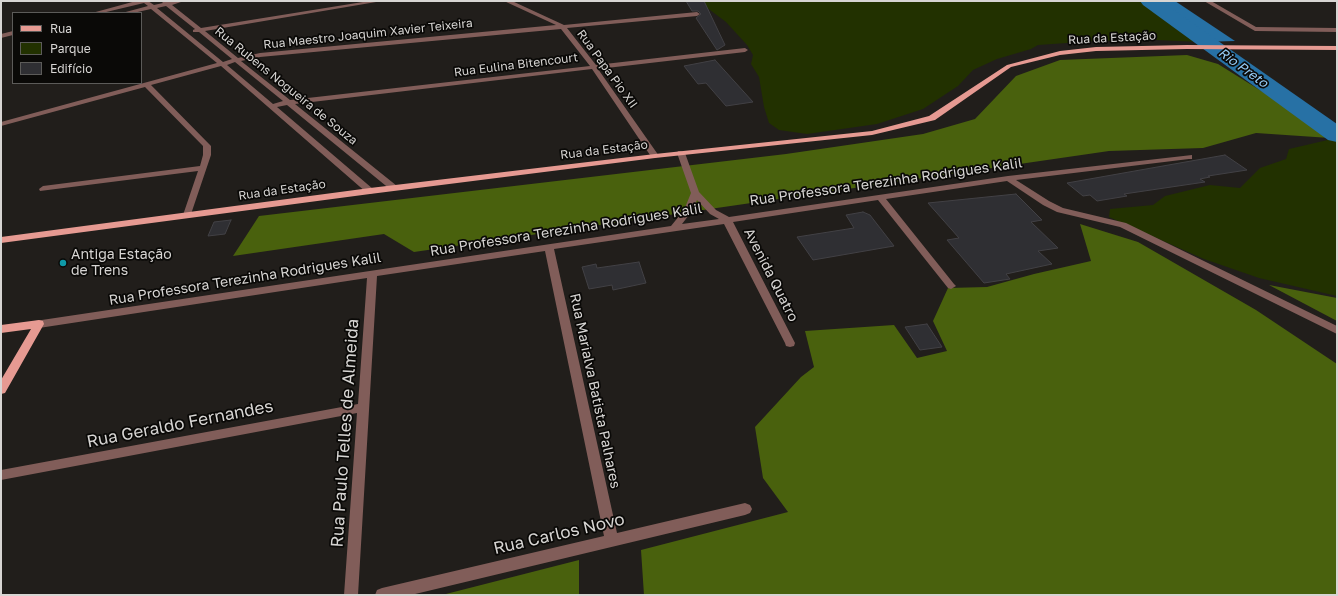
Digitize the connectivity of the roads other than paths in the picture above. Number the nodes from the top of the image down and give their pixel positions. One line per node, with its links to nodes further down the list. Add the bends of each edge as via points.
1 (144, 1): 7 (street, Rua Rubens Nogueira de Souza); 8 (street)
2 (181, 1): 6 (street)
3 (379, 1): 12 (street)
4 (506, 1): 11 (street, Rua Papa Pio XII)
5 (1207, 1): 13 (street, via 1251,28)
6 (165, 2): 7 (street); 12 (street, Rua Rubens Nogueira de Souza)
7 (152, 7): 9 (street); 15 (street, Rua Rubens Nogueira de Souza)
8 (99, 12)
9 (130, 12)
10 (697, 14): 11 (street, Rua Maestro Joaquim Xavier Teixeira)
11 (562, 26): 21 (street, Rua Maestro Joaquim Xavier Teixeira, via 260,55); 23 (street, Rua Papa Pio XII)
12 (198, 30): 15 (street); 21 (street, Rua Rubens Nogueira de Souza)
13 (1337, 30)
14 (12, 33): 16 (street)
15 (185, 34): 22 (street, Rua Rubens Nogueira de Souza)
16 (1, 36)
17 (12, 39): 18 (street)
18 (1, 42)
19 (1337, 48): 28 (main road, Rua da Estação, via 1187,47 1096,49 1060,53 1010,66 932,118 872,133)
20 (745, 50): 23 (street, Rua Eulina Bitencourt)
21 (236, 60): 22 (street, Rua Maestro Joaquim Xavier Teixeira); 25 (street, Rua Rubens Nogueira de Souza)
22 (222, 64): 24 (street, Rua Maestro Joaquim Xavier Teixeira); 26 (street, Rua Rubens Nogueira de Souza)
23 (594, 67): 25 (street, Rua Eulina Bitencourt); 29 (street, Rua Papa Pio XII)
24 (146, 84): 27 (street, Rua Maestro Joaquim Xavier Teixeira); 31 (street, via 207,146)
25 (290, 102): 26 (street, Rua Eulina Bitencourt); 33 (street, Rua Rubens Nogueira de Souza)
26 (272, 106): 35 (street, Rua Rubens Nogueira de Souza)
27 (1, 124)
28 (681, 153): 29 (main road, Rua da Estação); 36 (street)
29 (655, 156): 33 (main road, Rua da Estação)
30 (1189, 157): 32 (street, Rua Professora Terezinha Rodrigues Kalil)
31 (203, 168): 34 (street); 38 (street)
32 (1008, 178): 37 (street, Rua Professora Terezinha Rodrigues Kalil); 47 (street, via 1060,210 1123,225)
33 (394, 188): 35 (main road, Rua da Estação)
34 (44, 189)
35 (370, 191): 38 (main road, Rua da Estação)
36 (695, 193): 39 (street, via 713,212); 40 (street, via 688,211)
37 (880, 197): 39 (street, Rua Professora Terezinha Rodrigues Kalil); 44 (street)
38 (186, 215): 41 (main road, Rua da Estação)
39 (727, 220): 40 (street, Rua Professora Terezinha Rodrigues Kalil); 48 (street, Avenida Quatro)
40 (674, 228): 42 (street, Rua Professora Terezinha Rodrigues Kalil)
41 (3, 240)
42 (549, 248): 43 (street, Rua Professora Terezinha Rodrigues Kalil); 53 (street, Rua Marialva Batista Palhares)
43 (372, 274): 45 (street, Rua Professora Terezinha Rodrigues Kalil); 50 (street, Rua Paulo Telles de Almeida)
44 (951, 286)
45 (39, 324): 46 (main road, Rua Professora Terezinha Rodrigues Kalil); 49 (main road)
46 (1, 329)
47 (1337, 330)
48 (790, 343)
49 (1, 390)
50 (364, 407): 51 (street, Rua Geraldo Fernandes); 54 (street, Rua Paulo Telles de Almeida)
51 (1, 475)
52 (746, 509): 53 (street, Rua Carlos Novo)
53 (612, 540): 55 (street, Rua Carlos Novo)
54 (351, 595)
55 (382, 595)

